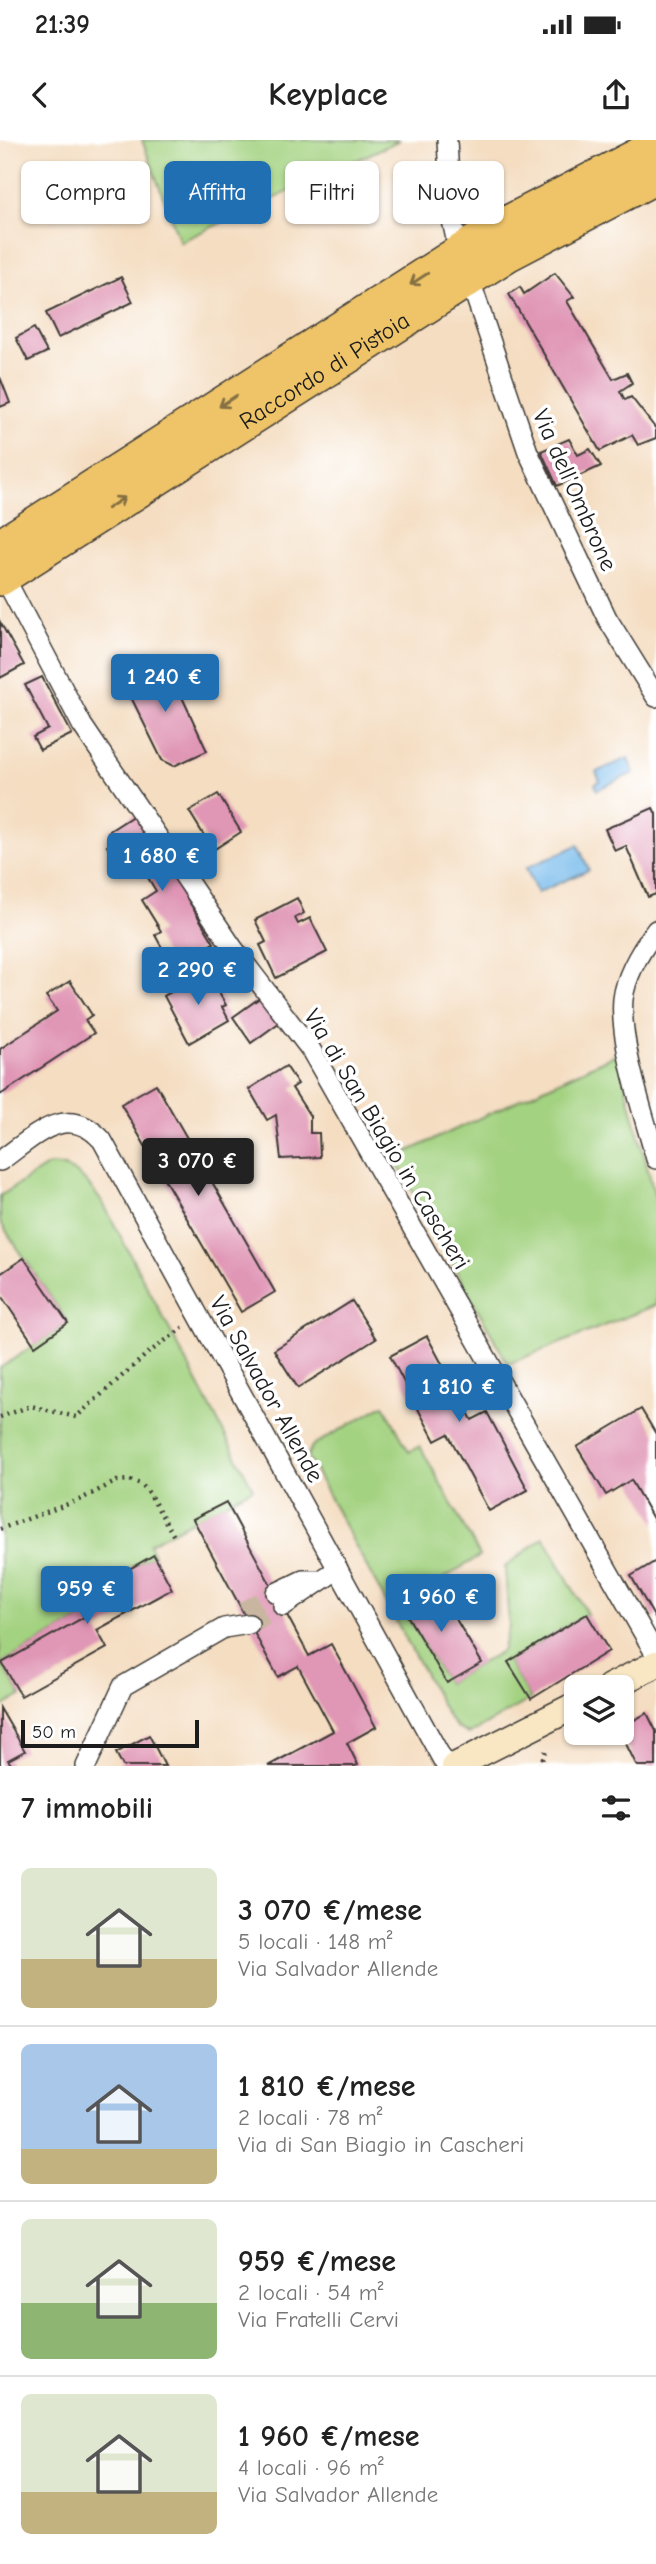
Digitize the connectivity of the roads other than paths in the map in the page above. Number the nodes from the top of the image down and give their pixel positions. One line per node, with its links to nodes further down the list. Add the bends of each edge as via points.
1 (447, 140): 4 (street)
2 (656, 147): 6 (highway, Raccordo di Pistoia, one-way to 6, via 498,229)
3 (656, 176): 7 (highway, Raccordo di Pistoia, one-way to 3, via 507,254)
4 (456, 239)
5 (474, 292): 8 (street, Via dell'Ombrone, via 532,463 607,618)
6 (0, 547)
7 (5, 584): 15 (street, Via di San Biagio in Cascheri, via 82,725 233,948 311,1050)
8 (656, 697)
9 (656, 930): 10 (street, via 626,985 623,1012)
10 (656, 1159)
11 (0, 1161): 12 (street, Via Salvador Allende, via 65,1122 76,1121 94,1131)
12 (338, 1569): 13 (street); 20 (street, Via Salvador Allende)
13 (279, 1600)
14 (241, 1620): 19 (street, via 123,1686)
15 (656, 1655)
16 (656, 1664): 17 (street)
17 (634, 1675)
18 (564, 1711): 21 (street)
19 (86, 1766)
20 (446, 1766)
21 (455, 1766)

